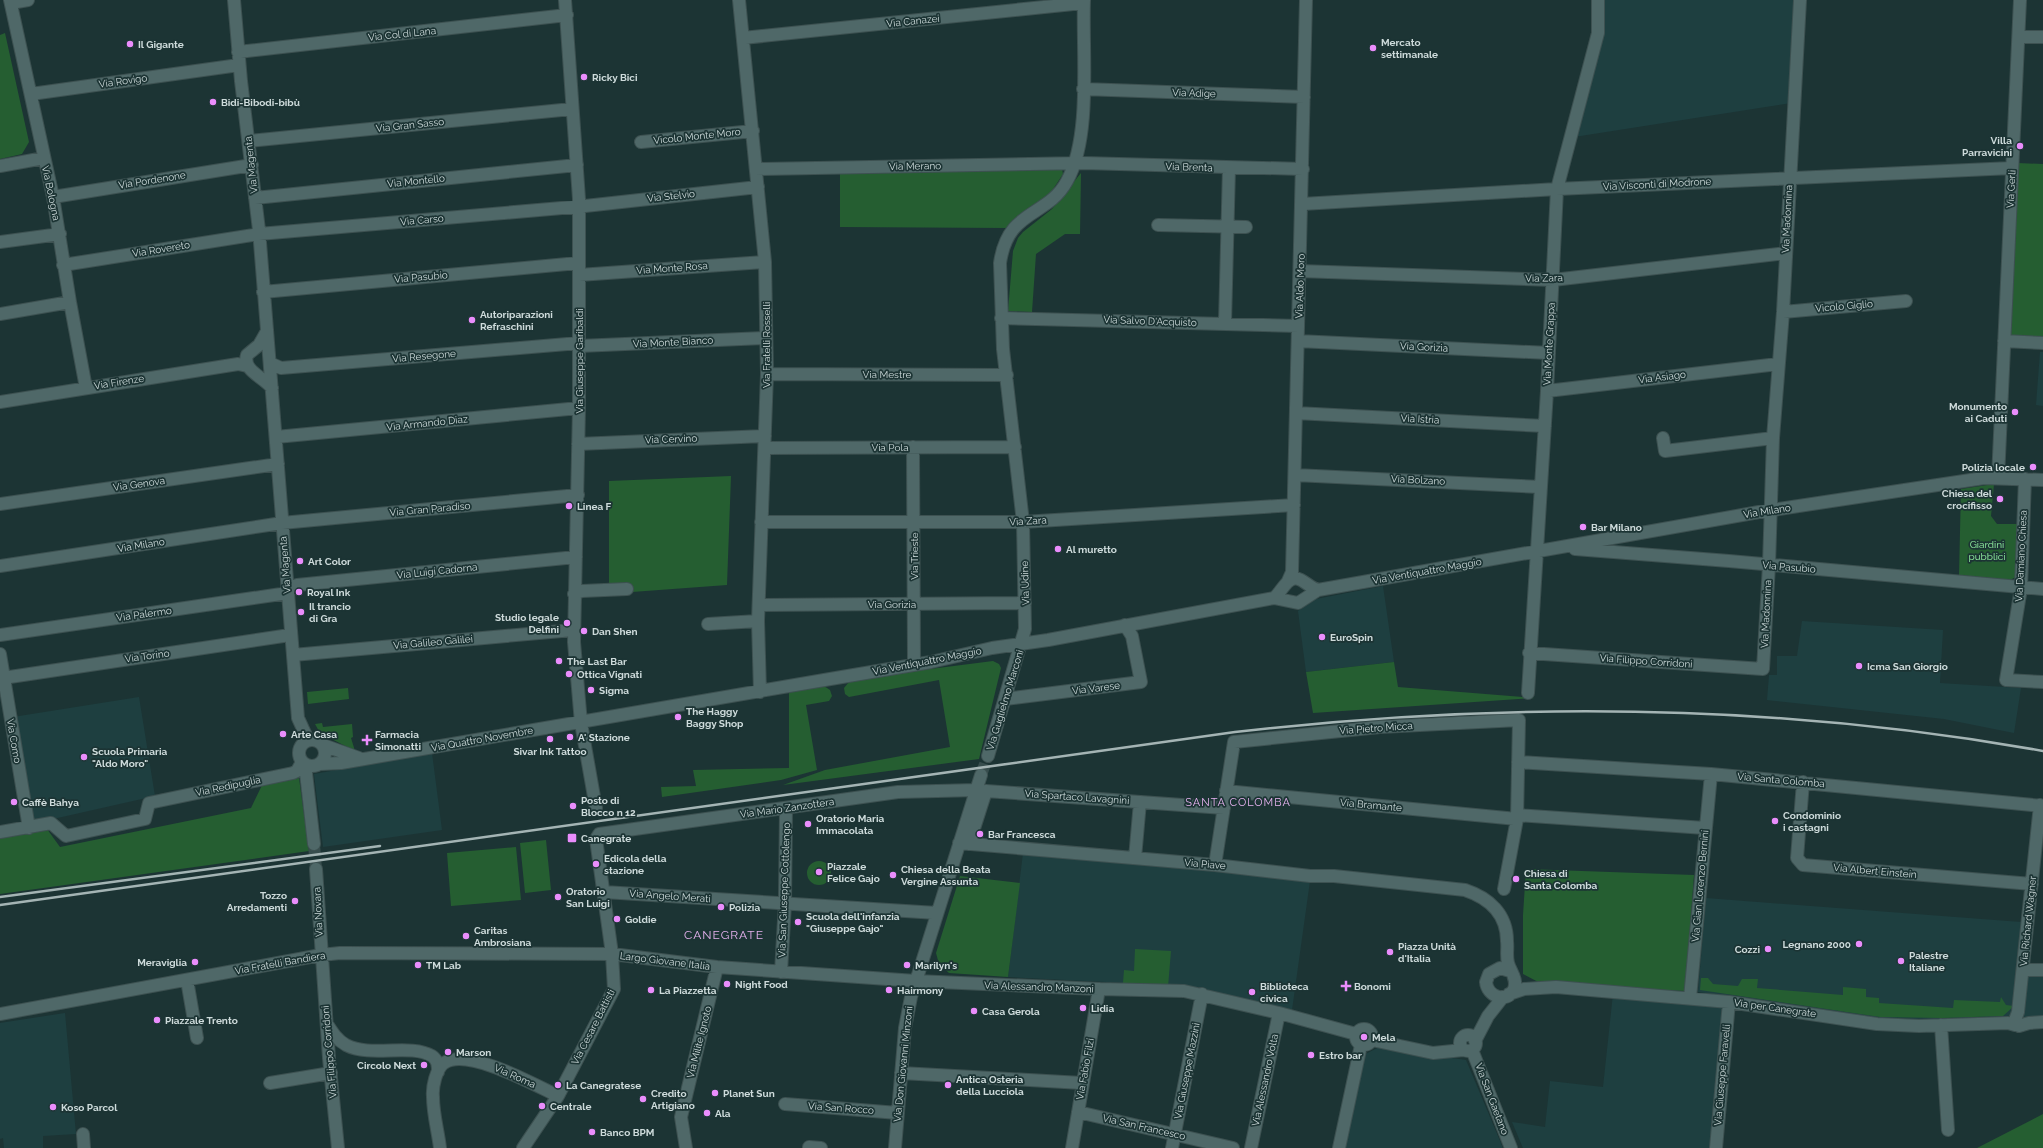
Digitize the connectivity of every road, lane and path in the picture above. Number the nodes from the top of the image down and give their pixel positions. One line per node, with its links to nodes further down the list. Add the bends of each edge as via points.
1 (28, 0): 9 (street)
2 (234, 0): 15 (street, Via Magenta)
3 (565, 0): 11 (street, Via Giuseppe Garibaldi)
4 (739, 0): 14 (street, Via Fratelli Rosselli)
5 (1306, 0): 21 (street, Via Aldo Moro)
6 (1598, 0): 37 (street, Via Monte Grappa, via 1598,33)
7 (1800, 0): 35 (street, Via Madonnina)
8 (2020, 0): 12 (street, Via Gerli)
9 (10, 1): 20 (street, Via Bologna)
10 (1083, 2): 14 (street, Via Canazei); 19 (street, Via Udine)
11 (567, 15): 15 (street, Via Col di Lana); 22 (street, Via Giuseppe Garibaldi)
12 (2019, 37): 13 (street); 32 (street, Via Gerli)
13 (2043, 37)
14 (742, 38): 23 (street, Via Fratelli Rosselli)
15 (238, 52): 16 (street, Via Magenta)
16 (239, 65): 17 (street, Via Rovigo); 18 (street, Via Magenta)
17 (214, 69): 18 (street); 20 (street, Via Rovigo)
18 (241, 81): 24 (street, Via Magenta)
19 (1083, 89): 21 (street, Via Adige); 27 (street, Via Udine, via 1081,133)
20 (32, 94): 26 (street, Via Bologna)
21 (1304, 97): 34 (street, Via Aldo Moro)
22 (572, 109): 24 (street, Via Gran Sasso); 29 (street, Via Giuseppe Garibaldi)
23 (753, 131): 25 (street, Vicolo Monte Moro); 33 (street, Via Fratelli Rosselli)
24 (249, 141): 28 (street, Via Magenta)
25 (641, 142)
26 (44, 158): 30 (street); 38 (street, Via Bologna)
27 (1075, 163): 31 (street, Via Brenta); 33 (street, Via Merano); 59 (street, Via Udine, via 1057,195 1019,222 1002,249)
28 (252, 164): 38 (street, Via Pordenone); 39 (street, Via Magenta)
29 (577, 165): 39 (street, Via Montello); 41 (street, Via Giuseppe Garibaldi)
30 (0, 166)
31 (1229, 168): 34 (street, Via Brenta); 43 (street)
32 (2012, 168): 35 (street, Via Visconti di Modrone); 65 (street, Via Gerli)
33 (756, 169): 36 (street, Via Fratelli Rosselli)
34 (1303, 170): 40 (street, Via Aldo Moro)
35 (1789, 177): 37 (street, Via Visconti di Modrone); 48 (street, Via Madonnina)
36 (758, 186): 41 (street, Via Stelvio); 49 (street, Via Fratelli Rosselli)
37 (1557, 188): 40 (street, Via Visconti di Modrone); 53 (street, Via Monte Grappa)
38 (53, 196): 45 (street, Via Bologna)
39 (255, 198): 46 (street, Via Magenta)
40 (1302, 204): 52 (street, Via Aldo Moro)
41 (582, 206): 46 (street, Via Carso); 51 (street, Via Giuseppe Garibaldi)
42 (1158, 225): 43 (street)
43 (1227, 227): 44 (street); 60 (street)
44 (1246, 227)
45 (60, 234): 47 (street); 50 (street, Via Bologna)
46 (259, 234): 50 (street, Via Rovereto); 54 (street, Via Magenta)
47 (0, 242)
48 (1786, 253): 53 (street, Via Zara); 57 (street, Via Madonnina)
49 (765, 262): 51 (street, Via Monte Rosa); 63 (street, Via Fratelli Rosselli)
50 (63, 265): 56 (street, Via Bologna)
51 (578, 269): 54 (street, Via Pasubio); 67 (street, Via Giuseppe Garibaldi)
52 (1300, 271): 53 (street, Via Zara); 61 (street, Via Aldo Moro)
53 (1552, 280): 69 (street, Via Monte Grappa)
54 (263, 292): 62 (street, Via Magenta)
55 (1906, 300): 57 (street, Vicolo Giglio)
56 (70, 302): 58 (street); 75 (street, Via Bologna)
57 (1782, 312): 71 (street, Via Madonnina)
58 (0, 314)
59 (1001, 318): 60 (street, Via Salvo D'Acquisto); 74 (street, Via Udine)
60 (1225, 323): 61 (street, Via Salvo D'Acquisto)
61 (1298, 326): 64 (street, Via Aldo Moro)
62 (267, 330): 68 (street); 70 (street, Via Magenta)
63 (766, 338): 67 (street, Via Monte Bianco); 73 (street, Via Fratelli Rosselli)
64 (1298, 341): 69 (street, Via Gorizia); 80 (street, Via Aldo Moro)
65 (2004, 341): 66 (street); 92 (street, Via Gerli)
66 (2043, 343)
67 (579, 344): 70 (street, Via Resegone, via 281,368); 79 (street, Via Giuseppe Garibaldi)
68 (257, 348): 70 (street, via 265,350); 72 (street, via 249,351)
69 (1549, 353): 77 (street, Via Monte Grappa)
70 (269, 362): 72 (street, via 262,372); 76 (street, Via Magenta)
71 (1778, 364): 77 (street, Via Asiago); 85 (street, Via Madonnina)
72 (246, 365): 75 (street, Via Firenze); 76 (street)
73 (767, 374): 74 (street, Via Mestre); 82 (street, Via Fratelli Rosselli)
74 (1007, 375): 88 (street, Via Udine)
75 (86, 388): 78 (street, Via Firenze)
76 (272, 388): 83 (street, Via Magenta)
77 (1547, 391): 81 (street, Via Monte Grappa)
78 (0, 402)
79 (579, 408): 83 (street, Via Armando Diaz); 86 (street, Via Giuseppe Garibaldi)
80 (1296, 413): 81 (street, Via Istria); 91 (street, Via Aldo Moro)
81 (1545, 426): 95 (street, Via Monte Grappa)
82 (765, 436): 86 (street, Via Cervino); 89 (street, Via Fratelli Rosselli)
83 (276, 437): 90 (street, Via Magenta)
84 (1663, 438): 85 (street, via 1665,451)
85 (1773, 438): 99 (street, Via Madonnina)
86 (578, 444): 96 (street, Via Giuseppe Garibaldi)
87 (913, 447): 88 (street, Via Pola); 89 (street, Via Pola); 101 (street, Via Trieste)
88 (1015, 447): 102 (street, Via Udine)
89 (765, 448): 100 (street, Via Fratelli Rosselli)
90 (278, 464): 97 (street, Via Genova); 103 (street, Via Magenta)
91 (1295, 475): 95 (street, Via Bolzano); 98 (street, Via Aldo Moro)
92 (1998, 478): 93 (street); 99 (street, Via Milano, via 1984,478)
93 (2025, 479): 94 (street); 110 (street, Via Damiano Chiesa)
94 (2043, 480)
95 (1541, 487): 104 (street, Via Monte Grappa)
96 (578, 495): 103 (street, Via Gran Paradiso); 105 (street, Via Giuseppe Garibaldi)
97 (0, 504)
98 (1294, 504): 102 (street, Via Zara); 108 (street, Via Aldo Moro)
99 (1770, 511): 104 (street, Via Milano); 106 (street, Via Madonnina)
100 (761, 522): 101 (street, Via Zara); 120 (street, Via Fratelli Rosselli)
101 (914, 522): 102 (street, Via Zara); 119 (street, Via Trieste)
102 (1023, 522): 118 (street, Via Udine)
103 (282, 523): 107 (street, Via Milano); 109 (street, Via Magenta)
104 (1536, 552): 106 (street, Via Pasubio, via 1572,548); 113 (street, Via Ventiquattro Maggio); 128 (street, Via Monte Grappa)
105 (576, 557): 109 (street, Via Luigi Cadorna); 114 (street, Via Giuseppe Garibaldi)
106 (1769, 565): 110 (street, Via Pasubio); 132 (street, Via Madonnina)
107 (0, 566)
108 (1293, 581): 113 (street); 115 (street); 116 (street, via 1307,594); 117 (street, via 1284,596)
109 (289, 587): 125 (street, Via Palermo); 126 (street, Via Magenta)
110 (2021, 588): 112 (street, Via Pasubio); 134 (street, Via Damiano Chiesa, via 2006,680)
111 (627, 589): 114 (street, via 582,591)
112 (2043, 589)
113 (1318, 590): 116 (street, Via Ventiquattro Maggio)
114 (574, 594): 124 (street, Via Giuseppe Garibaldi)
115 (1274, 598): 117 (street, Via Ventiquattro Maggio); 123 (street, Via Ventiquattro Maggio)
116 (1304, 600): 117 (street, Via Ventiquattro Maggio, via 1294,604)
117 (1288, 601)
118 (1025, 603): 119 (street, Via Gorizia); 127 (street, Via Udine)
119 (914, 604): 120 (street, Via Gorizia); 131 (street, Via Trieste)
120 (759, 605): 121 (street, Via Fratelli Rosselli)
121 (758, 621): 122 (street); 135 (street, Via Fratelli Rosselli)
122 (708, 624)
123 (1130, 624): 127 (street, Via Ventiquattro Maggio); 137 (street, Via Varese, via 1141,682)
124 (573, 630): 130 (street, Via Galileo Galilei); 139 (street, Via Giuseppe Garibaldi)
125 (0, 635)
126 (290, 635): 130 (street, Via Magenta); 133 (street, Via Torino)
127 (1022, 644): 131 (street, Via Ventiquattro Maggio); 137 (street, Via Guglielmo Marconi)
128 (1529, 653): 132 (street, Via Filippo Corridoni); 136 (street, Via Monte Grappa)
129 (0, 654): 133 (street, Via Como)
130 (293, 655): 138 (street, Via Magenta)
131 (914, 665): 135 (street, Via Ventiquattro Maggio)
132 (1763, 669)
133 (3, 678): 158 (street, Via Como)
134 (2043, 682)
135 (760, 692): 139 (street, Via Ventiquattro Maggio)
136 (1528, 693)
137 (1005, 699): 143 (street, Via Guglielmo Marconi)
138 (298, 718): 140 (street, Via Magenta); 142 (street)
139 (580, 723): 144 (street, Via Quattro Novembre); 154 (street, Via Giuseppe Garibaldi)
140 (308, 740): 141 (street, via 317,740); 142 (street)
141 (323, 745): 144 (street); 146 (street, via 325,757)
142 (299, 749): 146 (street, via 299,758)
143 (988, 756)
144 (360, 759): 146 (street, Via Quattro Novembre, via 341,763)
145 (1518, 762): 148 (street, Via Santa Colomba); 151 (street, Via Pietro Micca, via 1519,720 1380,727 1234,742); 157 (street)
146 (310, 764): 158 (street, Via Redipuglia, via 293,773 149,803 145,819 66,836 51,823); 163 (street, via 308,783)
147 (981, 774): 150 (street)
148 (1711, 774): 149 (street, Via Santa Colomba); 159 (street, Via Gian Lorenzo Bernini)
149 (1803, 782): 153 (street, Via Santa Colomba); 167 (street, Via Albert Einstein, via 1797,858 1803,865)
150 (976, 790): 155 (street, Via Mario Zanzottera, via 898,792); 162 (street)
151 (1226, 791): 156 (street); 157 (street, Via Bramante)
152 (1140, 802): 156 (street, Via Spartaco Lavagnini); 162 (street, Via Spartaco Lavagnini, via 986,791); 164 (street)
153 (2042, 806): 167 (street, Via Richard Wagner)
154 (596, 808)
155 (786, 808): 161 (street, Via Mario Zanzottera); 171 (street, Via San Giuseppe Cottolengo)
156 (1224, 808): 165 (street)
157 (1517, 817): 159 (street, Via Bramante); 169 (street)
158 (29, 828): 160 (street)
159 (1705, 828): 188 (street, Via Gian Lorenzo Bernini)
160 (0, 832)
161 (599, 834): 170 (street, Via Cesare Battisti, via 596,839)
162 (964, 843): 164 (street, Via Piave); 172 (street)
163 (314, 844)
164 (1135, 858): 165 (street, Via Piave)
165 (1215, 865): 168 (street, Via Piave)
166 (316, 869): 174 (street, Via Novara)
167 (2032, 884): 177 (street, Via Richard Wagner)
168 (1449, 888): 176 (street, Via Piave, via 1472,899 1492,916 1501,943); 180 (street, Via Piave, via 1475,894 1498,911 1506,929 1506,954)
169 (1504, 889)
170 (604, 892): 171 (street, Via Angelo Merati); 173 (street, Via Cesare Battisti)
171 (785, 903): 172 (street); 179 (street, Via San Giuseppe Cottolengo)
172 (937, 913): 182 (street)
173 (612, 954): 174 (street, Via Fratelli Bandiera); 175 (street, Largo Giovane Italia); 206 (street, Via Cesare Battisti, via 614,989)
174 (321, 955): 181 (street, Via Fratelli Bandiera); 195 (street, Via Filippo Corridoni)
175 (717, 968): 179 (street, Via Alessandro Manzoni); 217 (street, Via Milite Ignoto, via 681,1117)
176 (1495, 969): 180 (street, via 1504,968); 185 (street, via 1487,978 1486,986)
177 (2023, 970): 178 (street); 193 (street, Via Richard Wagner)
178 (2043, 970)
179 (781, 972): 182 (street, Via Alessandro Manzoni)
180 (1511, 973): 183 (street, Via per Canegrate); 187 (street, via 1515,984)
181 (187, 980): 191 (street, Via Fratelli Bandiera); 197 (street)
182 (916, 982): 184 (street, Via Alessandro Manzoni); 203 (street, Via Don Giovanni Minzoni, via 905,1028)
183 (1541, 987): 187 (street, Via per Canegrate, via 1524,989); 188 (street, Via per Canegrate)
184 (1099, 989): 186 (street, Via Alessandro Manzoni, via 1184,991); 205 (street, Via Fabio Filzi)
185 (1490, 993): 187 (street, via 1495,996); 192 (street)
186 (1202, 994): 190 (street, Via Alessandro Manzoni); 212 (street, Via Giuseppe Mazzini)
187 (1506, 996): 192 (street)
188 (1690, 998): 189 (street, Via per Canegrate)
189 (1729, 1002): 196 (street, Via per Canegrate, via 1877,1024); 225 (street, Via Giuseppe Faravelli)
190 (1279, 1013): 198 (street, Via Alessandro Manzoni); 222 (street, Via Alessandro Volta)
191 (0, 1014)
192 (1488, 1016): 199 (street)
193 (2018, 1021): 194 (street, Via per Canegrate); 196 (street, Via per Canegrate)
194 (2043, 1022)
195 (326, 1023): 200 (street, via 334,1035); 201 (street, Via Filippo Corridoni)
196 (1941, 1025): 210 (street)
197 (197, 1038)
198 (1363, 1040): 199 (street, Via Alessandro Manzoni, via 1433,1053); 223 (street)
199 (1468, 1043): 224 (street, Via San Gaetano)
200 (347, 1046): 201 (street, via 333,1052); 202 (street, via 374,1051 419,1051 433,1056 438,1063)
201 (330, 1068): 204 (street); 214 (street, Via Filippo Corridoni)
202 (438, 1072): 206 (street, Via Roma, via 443,1063 452,1060 495,1066); 215 (street, via 432,1096)
203 (901, 1073): 205 (street); 208 (street, Via Don Giovanni Minzoni)
204 (270, 1083)
205 (1082, 1083): 209 (street, Via Fabio Filzi)
206 (558, 1096): 216 (street, Via Cesare Battisti)
207 (785, 1104): 208 (street, Via San Rocco)
208 (898, 1112): 218 (street, Via Don Giovanni Minzoni)
209 (1078, 1112): 212 (street, Via San Francesco); 219 (street, Via Fabio Filzi)
210 (1948, 1130)
211 (83, 1134): 213 (street)
212 (1174, 1134): 220 (street, Via Giuseppe Mazzini); 221 (street, Via San Francesco)
213 (84, 1148)
214 (338, 1148)
215 (440, 1148)
216 (523, 1148)
217 (686, 1148)
218 (896, 1148)
219 (1072, 1148)
220 (1172, 1148)
221 (1233, 1148)
222 (1251, 1148)
223 (1339, 1148)
224 (1511, 1148)
225 (1716, 1148)

